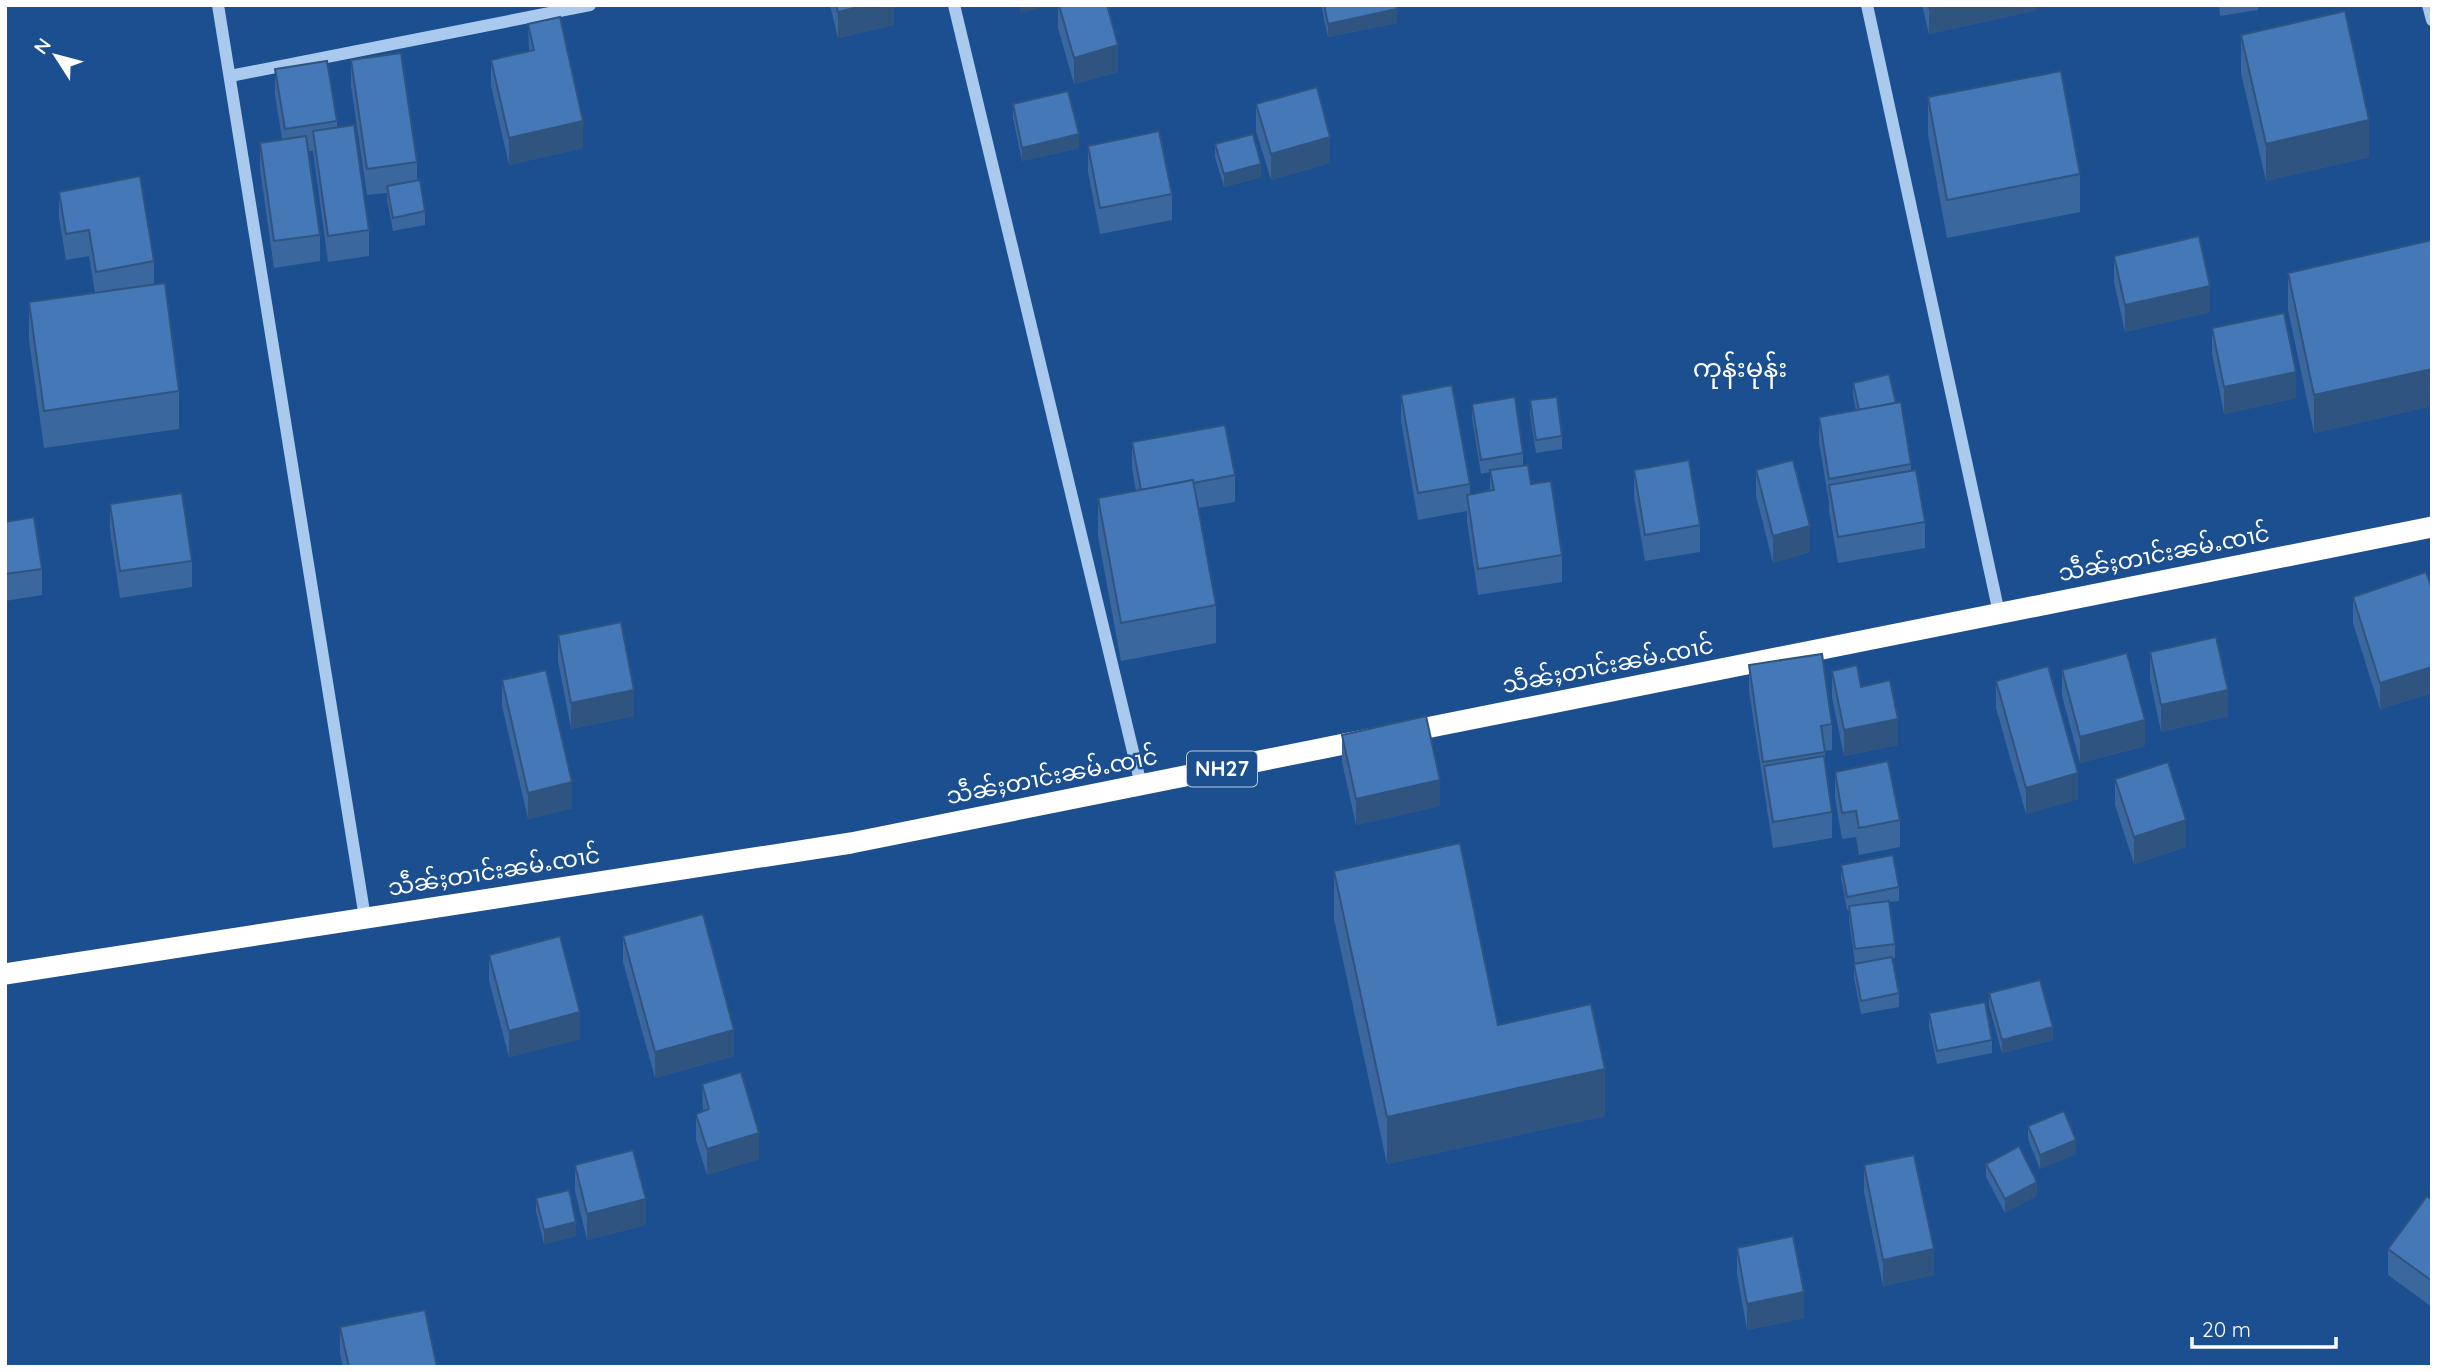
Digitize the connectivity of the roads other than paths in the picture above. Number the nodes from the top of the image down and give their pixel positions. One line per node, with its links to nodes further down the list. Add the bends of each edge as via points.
1 (218, 5): 7 (street)
2 (590, 5): 7 (street)
3 (954, 5): 10 (street)
4 (1867, 5): 9 (street)
5 (2428, 5): 6 (street)
6 (2432, 20)
7 (230, 76): 11 (street)
8 (2432, 527): 9 (highway, သဵၼ်ႈတၢင်းၼမ်ႉၸၢင် / NH27)
9 (2000, 613): 10 (highway, သဵၼ်ႈတၢင်းၼမ်ႉၸၢင် / NH27)
10 (1141, 785): 11 (highway, သဵၼ်ႈတၢင်းၼမ်ႉၸၢင် / NH27, via 851,843)
11 (365, 918): 12 (highway, သဵၼ်ႈတၢင်းၼမ်ႉၸၢင် / NH27)
12 (5, 974)

